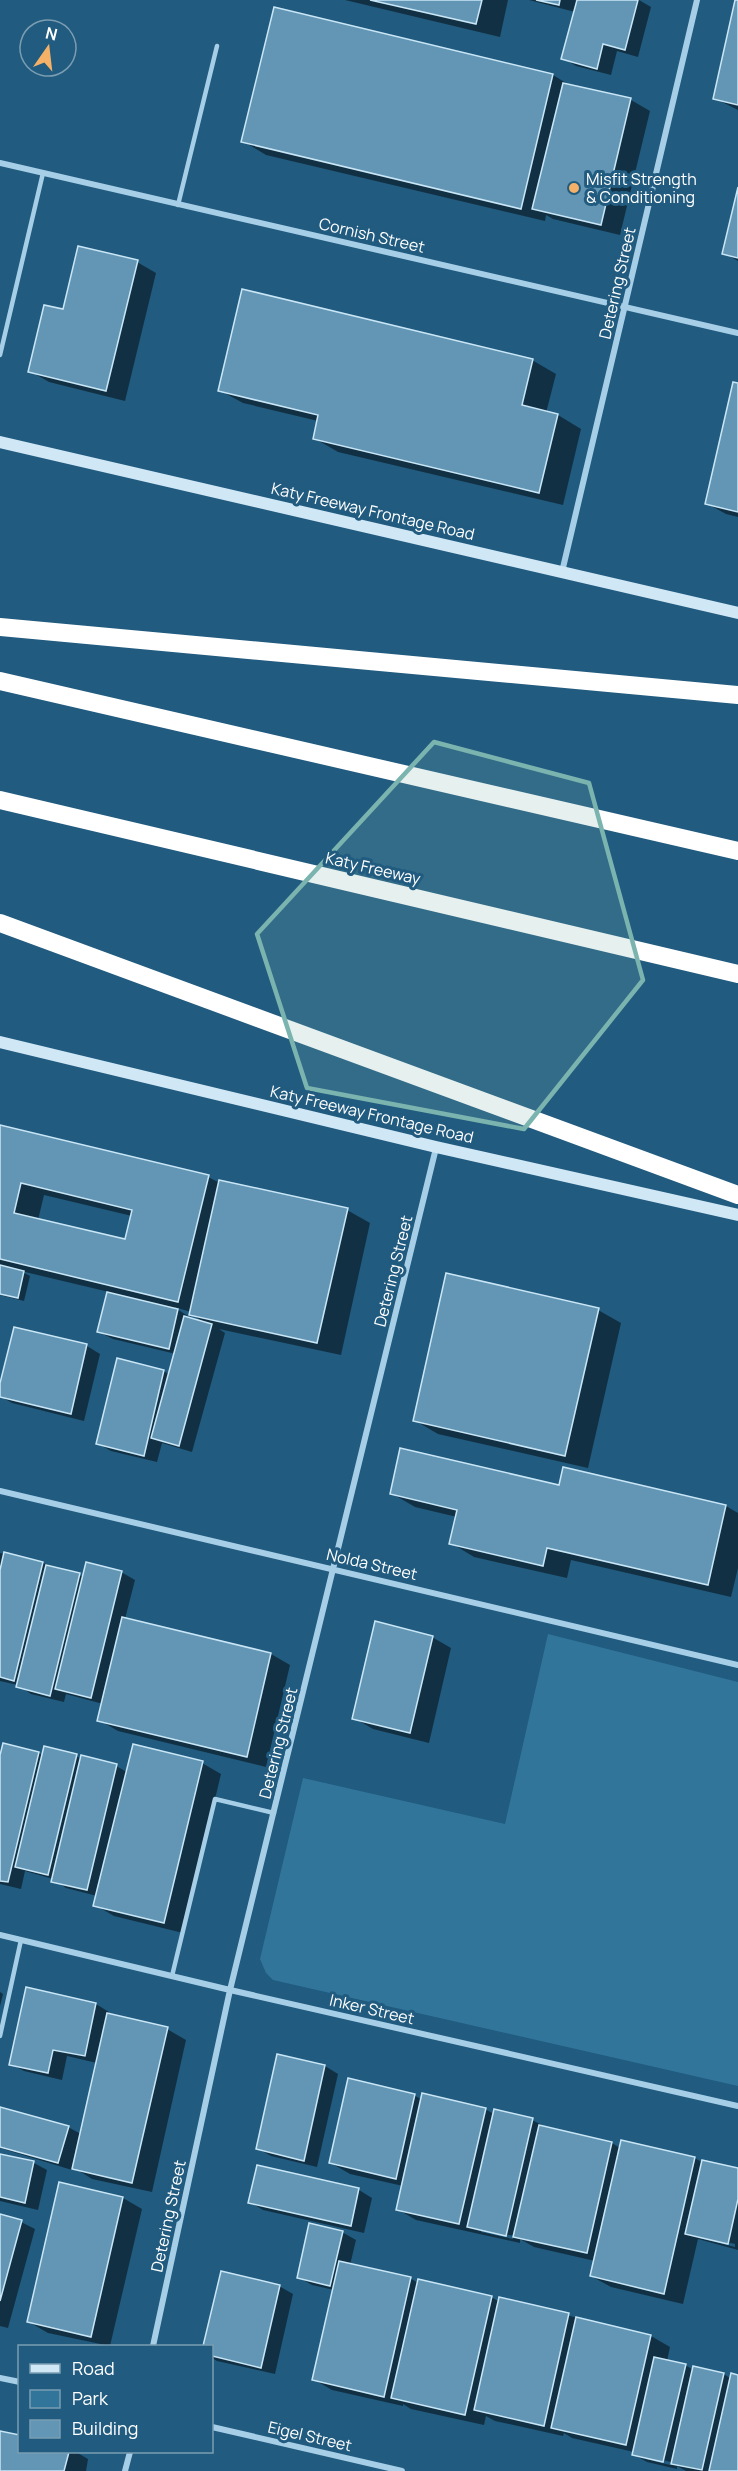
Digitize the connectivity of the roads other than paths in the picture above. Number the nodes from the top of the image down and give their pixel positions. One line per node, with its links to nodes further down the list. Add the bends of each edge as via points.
1 (697, 0): 6 (street, Detering Street)
2 (217, 46): 5 (lane)
3 (0, 163): 4 (street, Cornish Street)
4 (43, 172): 5 (street, Cornish Street); 8 (lane)
5 (178, 205): 6 (street, Cornish Street)
6 (625, 306): 7 (street, Cornish Street); 10 (street, Detering Street)
7 (738, 333)
8 (0, 355)
9 (0, 442): 10 (main road, Katy Freeway Frontage Road)
10 (562, 572): 11 (main road, Katy Freeway Frontage Road)
11 (738, 613)
12 (0, 627): 14 (highway)
13 (0, 681): 16 (highway)
14 (738, 695)
15 (0, 800): 18 (highway, Katy Freeway)
16 (738, 851)
17 (0, 922): 21 (highway)
18 (738, 974)
19 (0, 1042): 20 (main road, Katy Freeway Frontage Road)
20 (436, 1147): 22 (main road, Katy Freeway Frontage Road); 24 (street, Detering Street)
21 (738, 1195)
22 (738, 1215)
23 (0, 1491): 24 (street, Nolda Street)
24 (334, 1568): 25 (street, Nolda Street); 26 (street, Detering Street)
25 (738, 1665)
26 (274, 1813): 29 (lane, via 215,1799); 30 (street, Detering Street)
27 (0, 1935): 28 (street, Inker Street)
28 (21, 1940): 29 (street, Inker Street); 31 (lane)
29 (172, 1976): 30 (street, Inker Street)
30 (230, 1990): 32 (street, Inker Street); 33 (street, Detering Street)
31 (0, 2036)
32 (738, 2106)
33 (153, 2345)
34 (0, 2378): 35 (street)
35 (18, 2382)
36 (213, 2427): 39 (street, Eigel Street)
37 (130, 2453): 38 (street)
38 (125, 2471)
39 (402, 2471)

